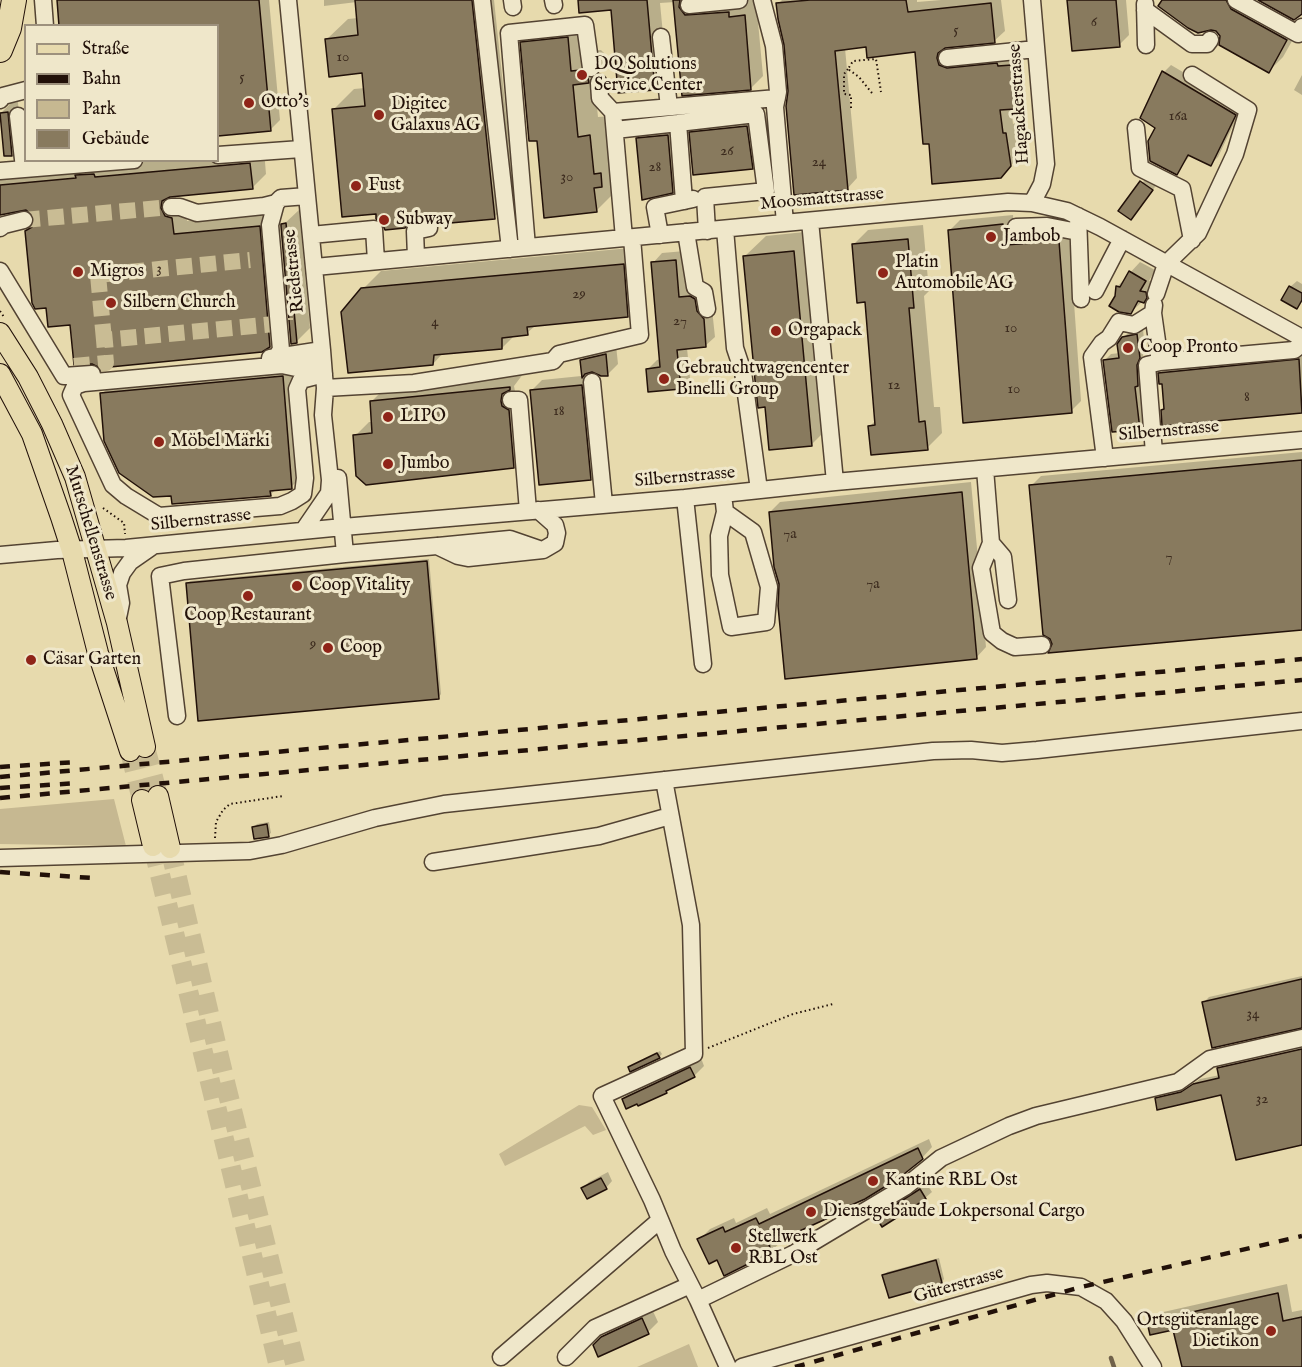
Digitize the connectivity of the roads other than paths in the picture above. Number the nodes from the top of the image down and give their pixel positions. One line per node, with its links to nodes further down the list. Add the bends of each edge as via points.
1 (14, 0): 16 (highway)
2 (43, 0): 11 (street)
3 (288, 0): 32 (street, Riedstrasse)
4 (482, 0): 59 (street)
5 (738, 0): 9 (street)
6 (762, 0): 24 (street, via 774,46)
7 (1032, 0): 17 (street, Hagackerstrasse)
8 (1236, 0): 12 (street, via 1298,34)
9 (689, 5)
10 (1145, 5): 14 (street, via 1192,44 1207,44); 15 (street)
11 (45, 24)
12 (1302, 27)
13 (661, 38): 26 (street)
14 (1210, 40)
15 (1146, 45)
16 (0, 50)
17 (1036, 53): 18 (street); 19 (street); 41 (street, Hagackerstrasse, via 1046,164)
18 (947, 58)
19 (1003, 61)
20 (591, 68): 59 (street, via 585,25 509,33)
21 (1192, 75): 58 (street, via 1248,110 1235,154)
22 (599, 83): 27 (street, via 600,98)
23 (24, 91): 25 (street)
24 (777, 98): 26 (street); 46 (street)
25 (0, 100)
26 (669, 107): 27 (street)
27 (613, 112): 31 (street)
28 (18, 116): 36 (street)
29 (678, 123): 31 (street); 39 (street, via 756,114 766,191); 40 (street)
30 (1136, 128): 58 (street, via 1140,168 1182,189)
31 (615, 130): 56 (street)
32 (301, 149): 33 (street); 38 (street, Riedstrasse)
33 (219, 155)
34 (83, 162): 35 (street)
35 (58, 163): 36 (street)
36 (24, 168): 37 (street)
37 (0, 171)
38 (307, 196): 43 (street, via 281,198); 54 (street, Riedstrasse)
39 (705, 197): 40 (street); 52 (street)
40 (684, 201): 55 (street, via 655,207)
41 (1032, 203): 45 (street, Moosmattstrasse); 47 (street, Moosmattstrasse, via 1067,211)
42 (171, 207): 43 (street, via 197,213)
43 (275, 212): 70 (street, via 270,225 281,350)
44 (24, 220): 49 (street)
45 (810, 221): 46 (street, Moosmattstrasse); 80 (street)
46 (785, 223): 51 (street, Moosmattstrasse)
47 (1078, 224): 48 (street); 57 (street, Moosmattstrasse); 57 (street, via 1088,295)
48 (1016, 227)
49 (0, 228)
50 (429, 228): 60 (street, via 415,231)
51 (724, 229): 52 (street, Moosmattstrasse); 81 (street, via 735,348 743,372)
52 (707, 231): 53 (street, Moosmattstrasse)
53 (686, 232): 55 (street, Moosmattstrasse); 66 (street, via 695,286 704,292)
54 (311, 235): 61 (street, via 374,229); 63 (street, Riedstrasse)
55 (660, 235): 56 (street, Moosmattstrasse)
56 (628, 238): 59 (street, Moosmattstrasse); 72 (street, via 640,335 559,354 553,361 414,383)
57 (1122, 239): 62 (street, Moosmattstrasse)
58 (1192, 240): 62 (street)
59 (518, 248): 60 (street, Moosmattstrasse)
60 (416, 258): 61 (street, Moosmattstrasse)
61 (376, 261): 63 (street, Moosmattstrasse)
62 (1167, 264): 65 (street); 68 (street, Moosmattstrasse)
63 (315, 267): 72 (street, Riedstrasse)
64 (0, 271): 70 (street, via 67,367 64,376)
65 (1154, 304): 71 (street); 78 (street, via 1134,325 1119,322 1092,357)
66 (707, 309)
67 (0, 333): 91 (main road, Mutschellenstrasse, via 52,424 75,477)
68 (1302, 338)
69 (1302, 344): 71 (street, via 1294,350)
70 (276, 357): 72 (street)
71 (1160, 362): 77 (street, via 1147,365)
72 (324, 369): 72 (street, via 282,365 84,383 75,386 71,395 113,485 159,516 280,506 303,494 297,389 301,380); 87 (street); 88 (street, Riedstrasse, via 329,493)
73 (0, 374): 92 (main road, Mutschellenstrasse, via 32,434)
74 (591, 382): 84 (street)
75 (511, 400): 85 (street, via 519,400)
76 (1302, 440): 77 (street, Silbernstrasse)
77 (1154, 453): 78 (street, Silbernstrasse)
78 (1105, 458): 79 (street, Silbernstrasse)
79 (985, 469): 80 (street, Silbernstrasse); 89 (street)
80 (834, 482): 81 (street, Silbernstrasse)
81 (759, 490): 82 (street, Silbernstrasse)
82 (723, 494): 83 (street, Silbernstrasse); 86 (street)
83 (685, 498): 84 (street, Silbernstrasse); 98 (street)
84 (604, 504): 85 (street, Silbernstrasse)
85 (533, 510): 87 (street, Silbernstrasse); 93 (street, via 555,525 557,532 555,543 543,550 468,558 437,546)
86 (725, 512): 86 (street, via 753,532 769,587 766,622 731,627 720,575 720,536)
87 (343, 527): 88 (street, Silbernstrasse); 93 (street)
88 (303, 531): 90 (street, Silbernstrasse)
89 (991, 543): 95 (street, via 1003,557); 97 (street, via 981,568 992,633 1015,647)
90 (154, 545): 91 (street, Silbernstrasse); 96 (street, via 130,562 122,573)
91 (97, 549): 92 (street, Silbernstrasse); 96 (main road, Mutschellenstrasse)
92 (72, 551): 94 (street, Silbernstrasse); 96 (main road, Mutschellenstrasse, via 98,653 137,749)
93 (345, 554): 99 (street, via 160,576)
94 (0, 555)
95 (1008, 600)
96 (117, 623)
97 (1042, 645)
98 (703, 664)
99 (177, 716)
100 (1302, 721): 101 (street, via 1037,750 933,751)
101 (664, 780): 103 (street); 105 (street, via 444,804 250,851)
102 (150, 798): 104 (main road)
103 (670, 816): 106 (street, via 599,836); 108 (street, via 691,926 694,1054 602,1096)
104 (161, 847)
105 (0, 858)
106 (433, 862)
107 (1302, 1038): 109 (street, via 1210,1059 1178,1082 1061,1109 1009,1126 941,1158 905,1187 780,1261)
108 (660, 1220): 109 (street); 110 (street)
109 (694, 1292): 111 (street, via 595,1328); 112 (street)
110 (501, 1357)
111 (566, 1357)
112 (728, 1367)
113 (742, 1367): 114 (street, Güterstrasse, via 1047,1282 1081,1287 1106,1301)
114 (1153, 1367)

